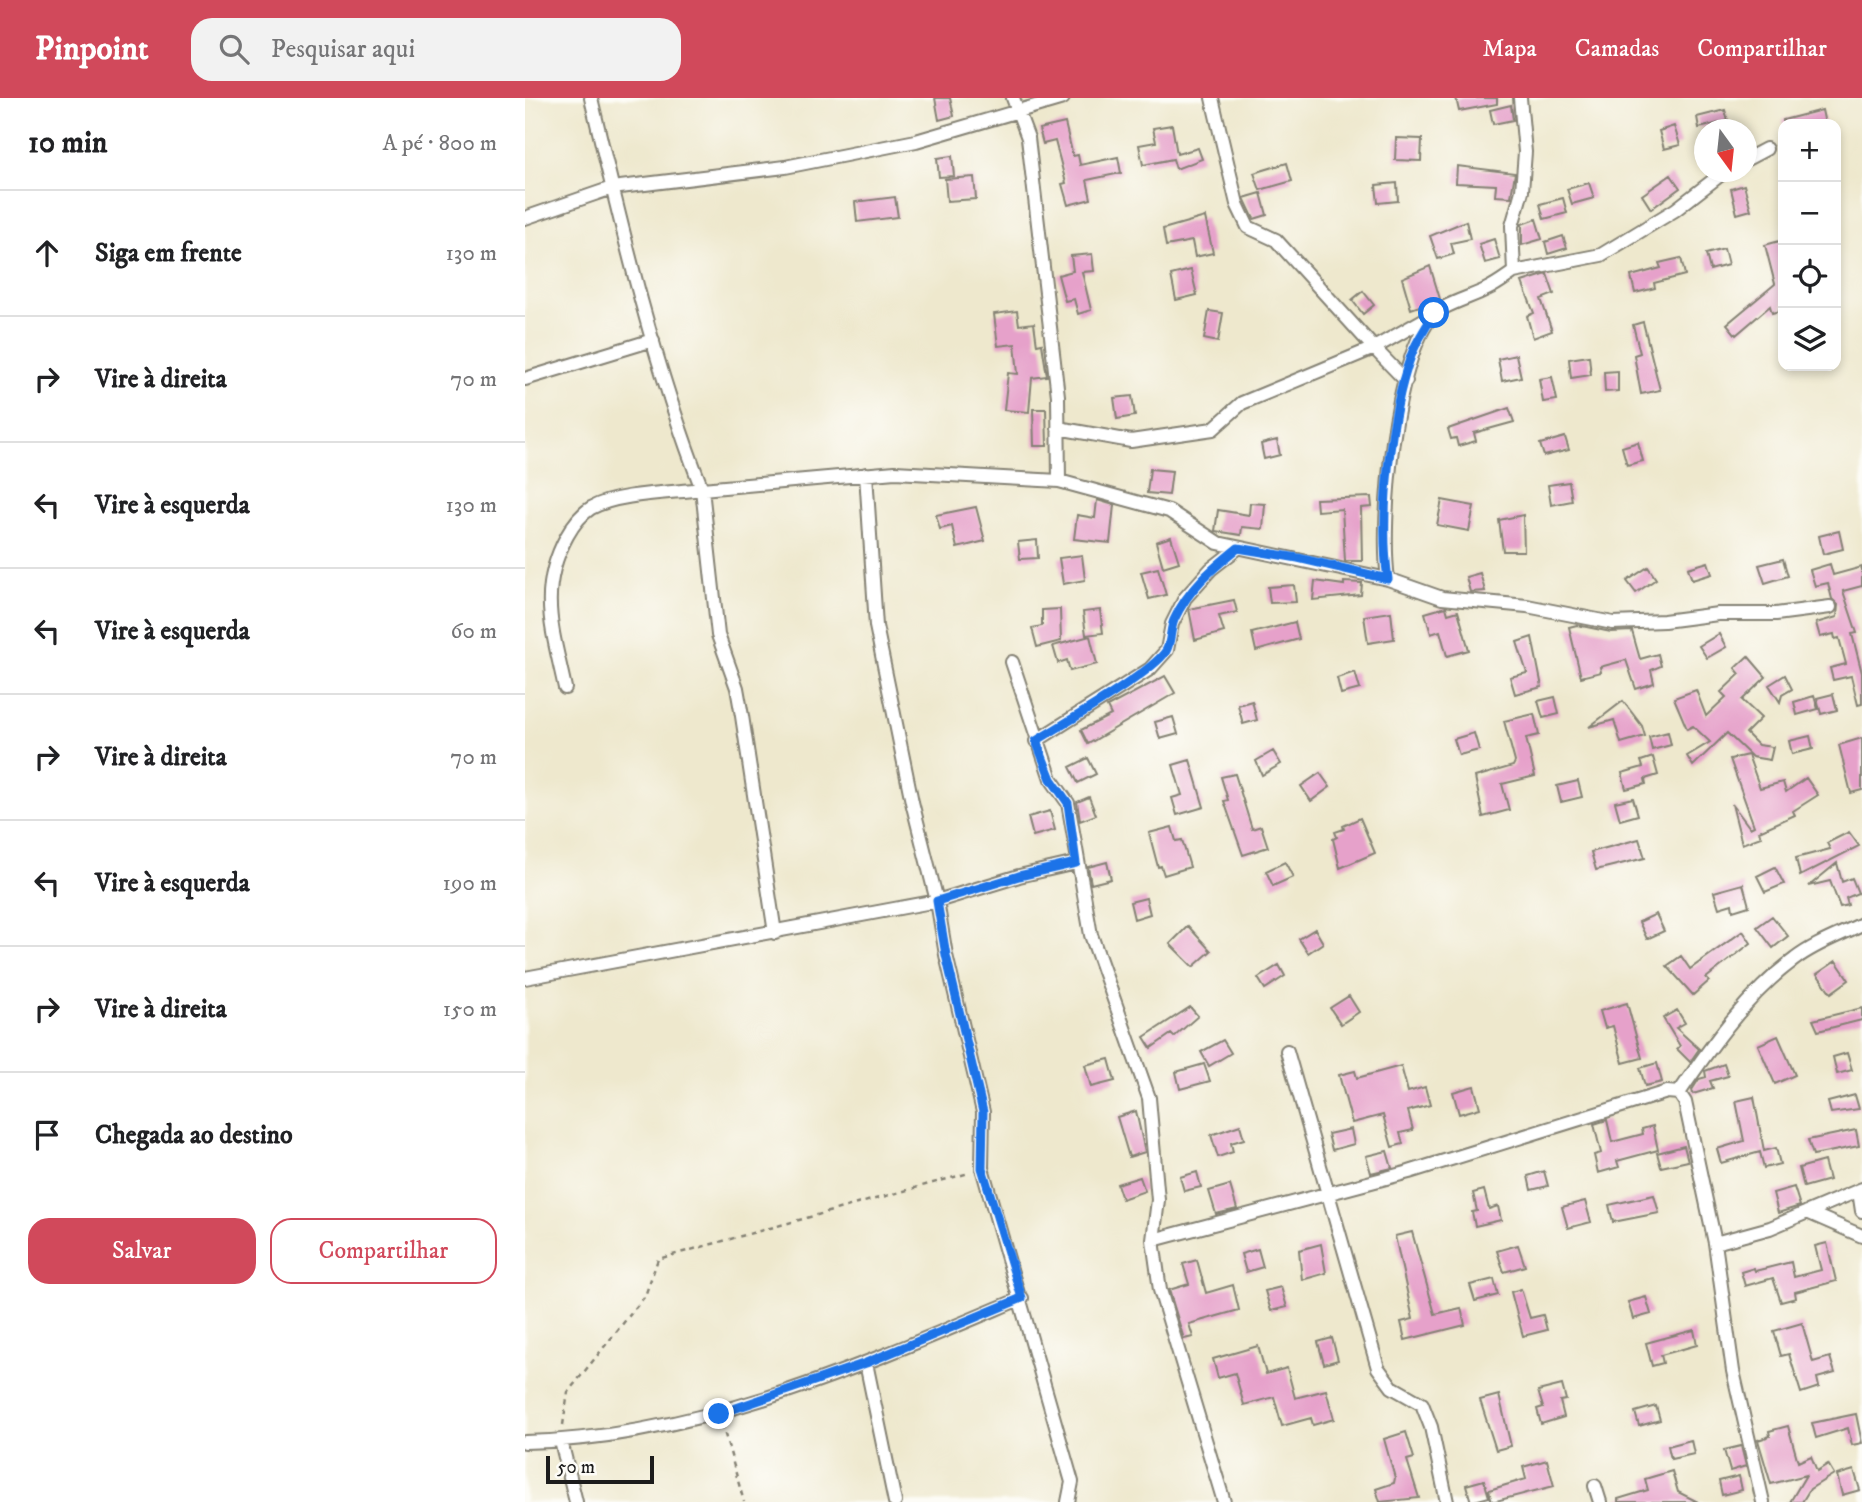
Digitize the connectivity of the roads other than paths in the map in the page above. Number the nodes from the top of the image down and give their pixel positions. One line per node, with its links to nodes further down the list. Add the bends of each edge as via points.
1 (591, 98): 9 (street)
2 (1063, 98): 5 (street)
3 (1212, 98): 14 (street, via 1237,204 1248,227 1276,240)
4 (1520, 98): 11 (street, via 1525,152 1522,191 1512,226)
5 (1015, 104): 9 (street, via 916,141 785,167); 17 (street, via 1028,138)
6 (1766, 149): 7 (street)
7 (1757, 154)
8 (1711, 182): 11 (street, via 1601,255)
9 (613, 188): 10 (street); 13 (street)
10 (525, 218)
11 (1514, 272): 12 (street)
12 (1434, 313): 14 (street); 16 (street, via 1411,356)
13 (653, 340): 15 (street); 20 (street)
14 (1374, 348): 16 (street); 17 (street, via 1242,403 1213,429 1131,441)
15 (525, 379)
16 (1406, 381): 22 (street, via 1386,490)
17 (1058, 428): 19 (street)
18 (866, 474): 19 (street); 20 (street); 28 (street, via 876,626)
19 (1059, 481): 21 (street, via 1169,511 1217,543)
20 (702, 489): 25 (street, via 622,499 592,508 575,522 549,580); 30 (street, via 717,635 737,688)
21 (1238, 548): 22 (street); 26 (street, via 1185,598 1172,624 1167,650 1150,668)
22 (1388, 579): 23 (street, via 1442,598 1527,606 1613,623)
23 (1830, 607)
24 (1012, 662): 26 (street)
25 (565, 688)
26 (1036, 741): 27 (street, via 1051,779 1068,803)
27 (1076, 863): 28 (street); 39 (street, via 1091,935 1149,1098 1158,1200)
28 (937, 901): 30 (street); 41 (street, via 983,1112 982,1168)
29 (1862, 924): 33 (street, via 1795,958 1747,1004)
30 (775, 933): 31 (street)
31 (525, 978)
32 (1287, 1051): 35 (street)
33 (1679, 1093): 35 (street, via 1667,1092); 40 (street, via 1685,1102)
34 (1860, 1190): 36 (street); 37 (street)
35 (1327, 1194): 39 (street); 50 (street, via 1378,1367 1392,1387 1422,1404)
36 (1862, 1211)
37 (1807, 1212): 38 (street); 40 (street)
38 (1862, 1236)
39 (1153, 1240): 49 (street, via 1160,1290)
40 (1715, 1243): 52 (street, via 1733,1371)
41 (1022, 1298): 42 (street); 48 (street, via 1072,1482)
42 (866, 1363): 43 (street, via 719,1414); 47 (street)
43 (561, 1441): 44 (street); 46 (street)
44 (525, 1442)
45 (1595, 1486): 51 (street)
46 (576, 1502)
47 (895, 1502)
48 (1069, 1502)
49 (1224, 1502)
50 (1447, 1502)
51 (1600, 1502)
52 (1763, 1502)

